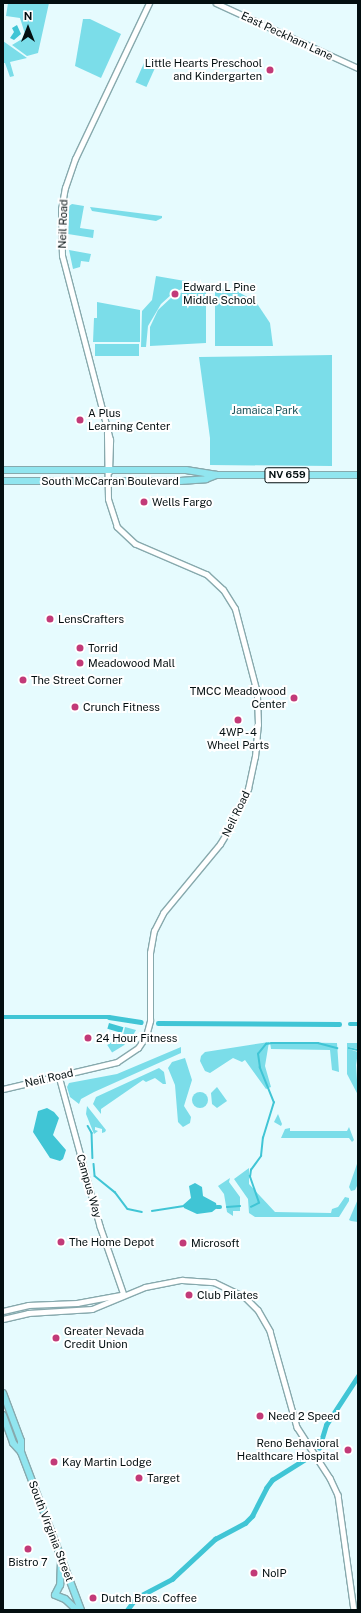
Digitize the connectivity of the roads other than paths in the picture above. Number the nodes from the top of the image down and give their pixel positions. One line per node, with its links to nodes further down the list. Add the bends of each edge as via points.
1 (149, 3): 5 (street, Neil Road, via 73,164 61,210 60,237 63,260 107,433)
2 (216, 3): 3 (street, East Peckham Lane)
3 (358, 68)
4 (3, 470): 5 (main road, South McCarran Boulevard / NV 659)
5 (108, 470): 6 (main road, South McCarran Boulevard / NV 659, via 186,470); 8 (street, Neil Road)
6 (216, 475): 7 (main road, South McCarran Boulevard / NV 659); 8 (main road, South McCarran Boulevard / NV 659, via 198,480)
7 (358, 475)
8 (108, 481): 9 (main road, South McCarran Boulevard / NV 659); 10 (street, Neil Road, via 111,515 129,540 142,548 204,572 219,585 231,601 240,624 255,682 258,709 257,740 248,789 231,826 220,844 163,913 154,931 150,953 150,1021 146,1036 134,1053 123,1060)
9 (3, 482)
10 (59, 1076): 11 (street, Neil Road); 12 (street, Campus Way, via 100,1226)
11 (3, 1089)
12 (124, 1295): 13 (street, via 77,1303 28,1305); 14 (street, via 92,1309 28,1313); 21 (street, via 172,1281 205,1280 235,1290 258,1310 273,1336 297,1427 338,1495)
13 (3, 1311)
14 (3, 1319)
15 (3, 1393): 17 (main road, South Virginia Street, via 21,1441)
16 (3, 1415): 17 (main road, South Virginia Street, via 14,1443)
17 (21, 1452): 18 (main road, South Virginia Street)
18 (61, 1558): 19 (main road, via 60,1585 55,1595 65,1599); 20 (main road, South Virginia Street)
19 (77, 1610)
20 (81, 1610)
21 (354, 1610)

